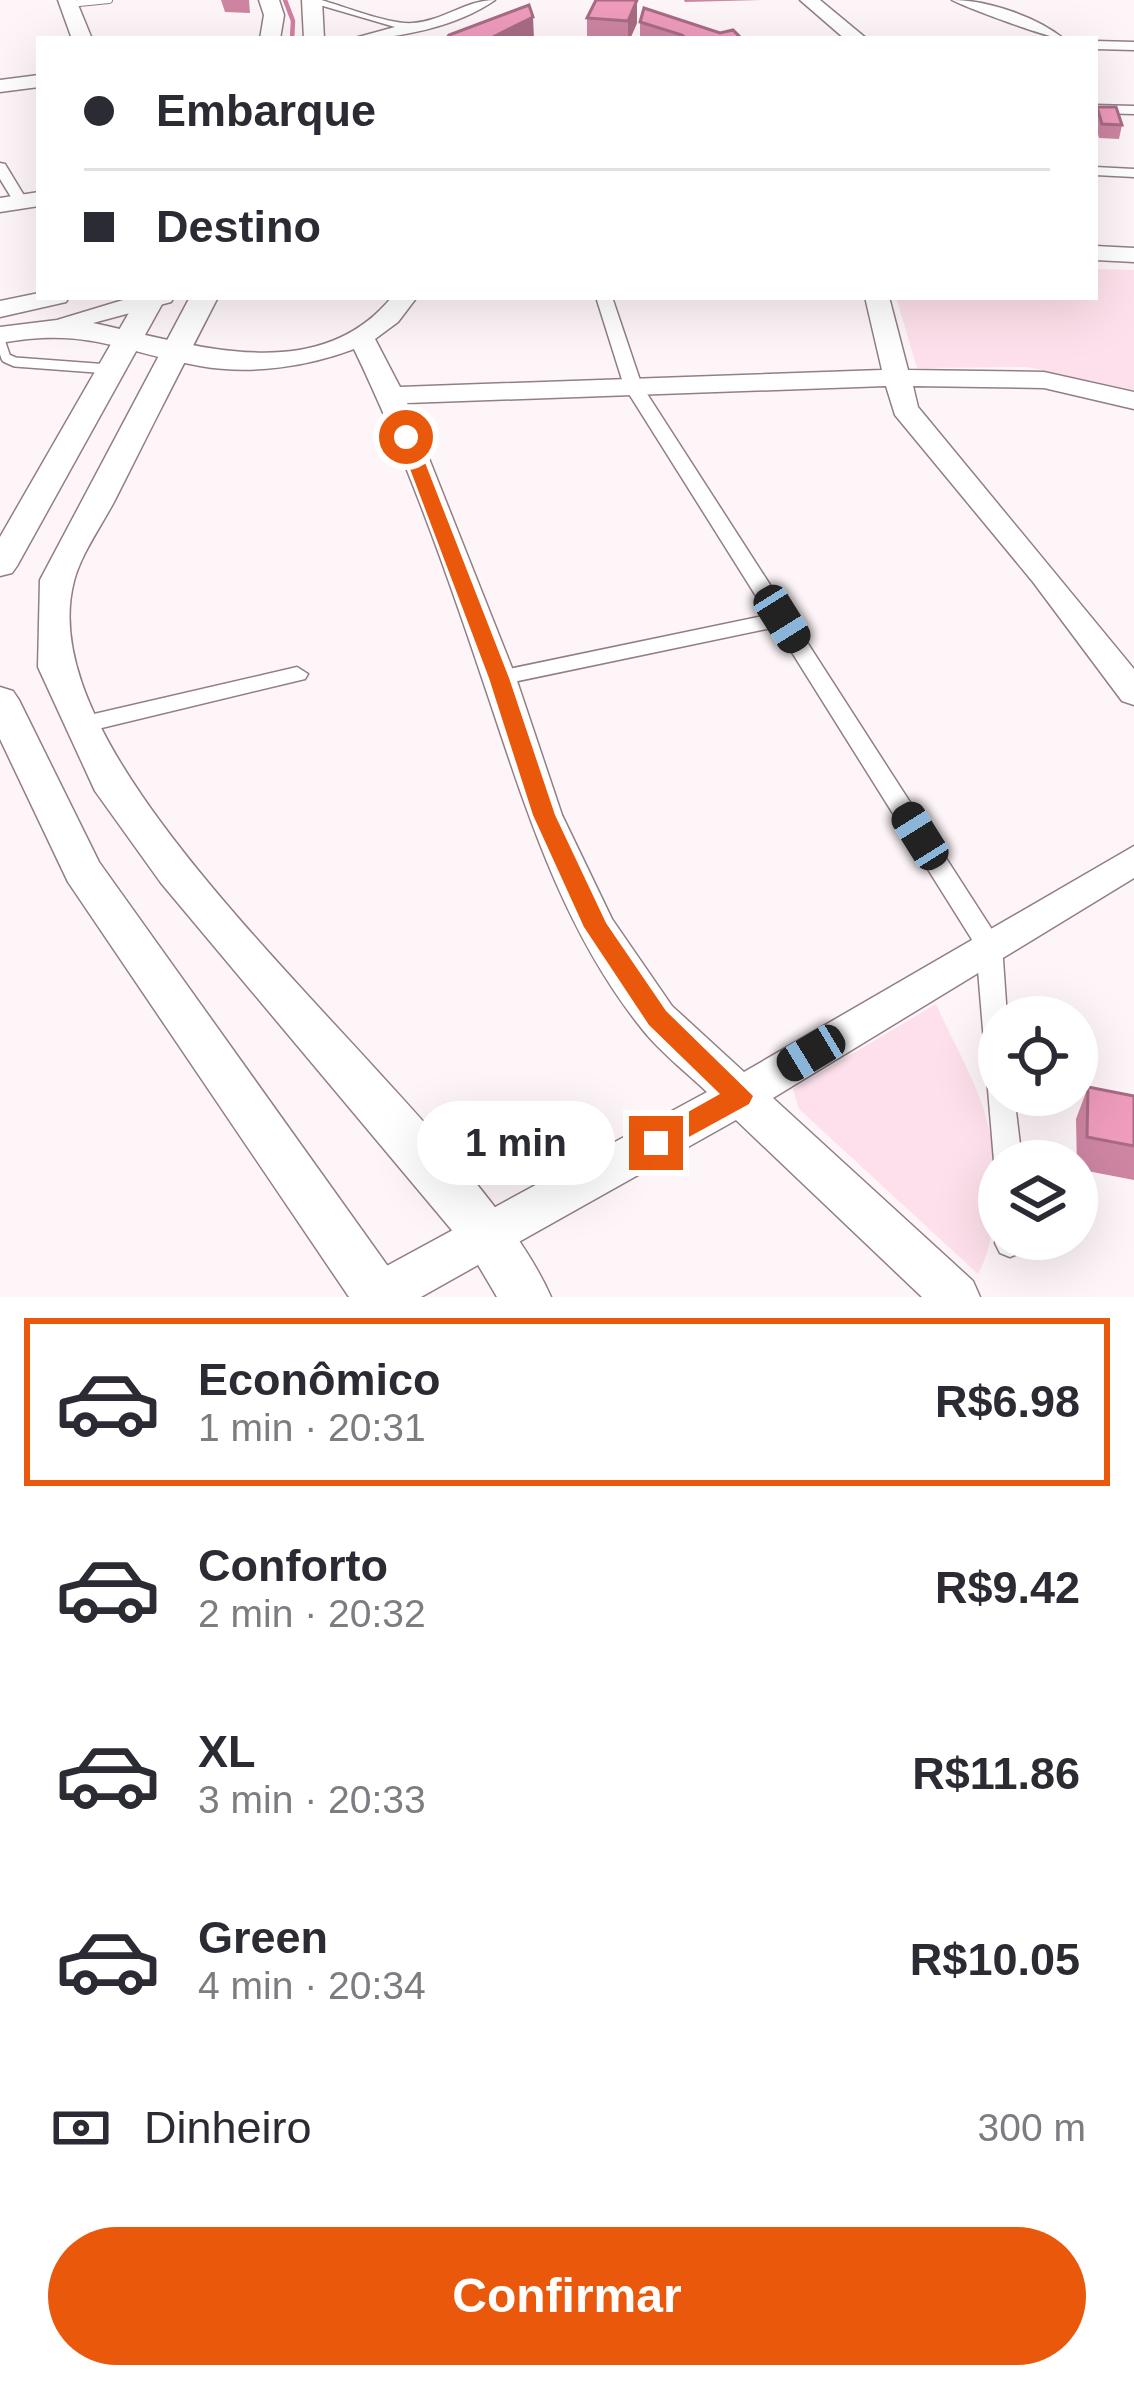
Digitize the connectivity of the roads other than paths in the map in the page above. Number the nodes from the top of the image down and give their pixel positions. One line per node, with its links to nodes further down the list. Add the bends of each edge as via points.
1 (109, 0): 7 (lane)
2 (269, 0): 10 (main road)
3 (312, 0): 8 (street); 11 (main road)
4 (489, 0): 8 (street)
5 (809, 0): 13 (street)
6 (958, 0): 14 (street)
7 (68, 2): 9 (street)
8 (413, 29): 12 (street)
9 (81, 36)
10 (270, 36)
11 (314, 36)
12 (374, 36)
13 (852, 36)
14 (1053, 36)
15 (1098, 45): 16 (street)
16 (1134, 46)
17 (36, 81): 18 (street)
18 (0, 86)
19 (1098, 109): 20 (street)
20 (1134, 110)
21 (0, 167): 24 (street)
22 (1098, 171): 23 (street)
23 (1134, 173)
24 (20, 202)
25 (1098, 253): 26 (street)
26 (1134, 255)
27 (1098, 264): 28 (street)
28 (1134, 266)
29 (38, 300): 36 (street)
30 (150, 300): 37 (street)
31 (153, 300): 40 (main road)
32 (202, 300): 41 (main road)
33 (402, 300): 39 (street)
34 (605, 300): 44 (street)
35 (878, 300): 43 (street)
36 (0, 305)
37 (37, 329): 38 (street); 40 (street)
38 (0, 338): 42 (lane, via 15,362)
39 (362, 338): 41 (street, via 303,353); 45 (street)
40 (125, 341): 41 (street); 42 (main road)
41 (165, 364): 42 (main road); 53 (main road, via 57,580 56,667)
42 (107, 372): 47 (main road)
43 (894, 378): 44 (street); 46 (street, via 1028,379); 51 (street, via 923,436)
44 (633, 386): 45 (street); 48 (street)
45 (391, 396): 50 (street)
46 (1134, 401)
47 (0, 566)
48 (782, 619): 50 (street); 55 (street)
49 (297, 674): 53 (street)
50 (499, 678): 57 (street, via 544,815 596,927 657,1018)
51 (1134, 693)
52 (0, 700): 59 (main road, via 82,871)
53 (81, 725): 58 (main road, via 115,790 176,872)
54 (1134, 860): 55 (street)
55 (988, 945): 56 (street); 57 (street)
56 (992, 996)
57 (740, 1096): 58 (street); 61 (street)
58 (489, 1236): 59 (street); 60 (main road)
59 (378, 1296)
60 (525, 1297)
61 (956, 1297)

